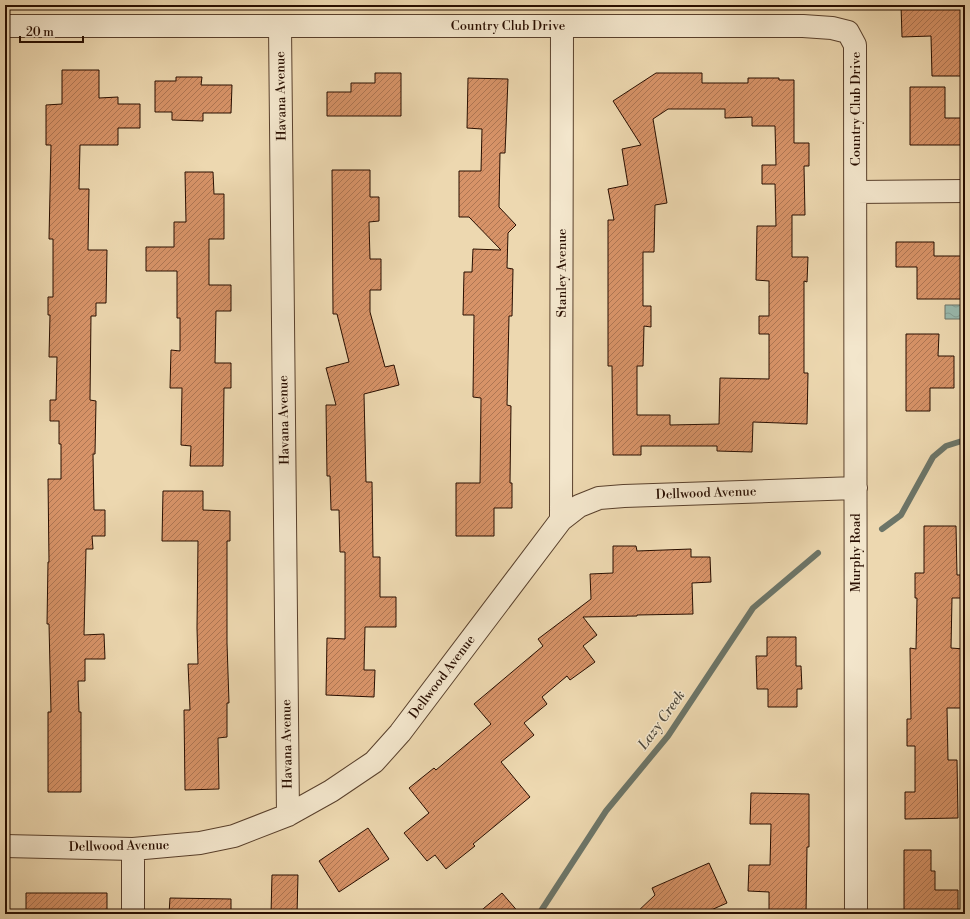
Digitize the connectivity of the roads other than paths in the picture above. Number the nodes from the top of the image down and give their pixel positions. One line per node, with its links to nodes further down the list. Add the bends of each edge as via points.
1 (5, 26): 2 (street, Country Club Drive)
2 (280, 26): 3 (street, Country Club Drive); 8 (street, Havana Avenue)
3 (562, 26): 5 (street, Country Club Drive, via 803,26 848,32 856,45); 7 (street, Stanley Avenue)
4 (965, 191): 5 (street)
5 (856, 192): 6 (street, Murphy Road)
6 (856, 488): 7 (street, Dellwood Avenue, via 599,498 580,506); 12 (street, Murphy Road)
7 (561, 520): 8 (street, Dellwood Avenue, via 400,733 374,762 331,791)
8 (288, 815): 10 (street, Dellwood Avenue, via 234,836 200,843)
9 (5, 846): 10 (street, Dellwood Avenue)
10 (133, 849): 11 (street)
11 (133, 914)
12 (856, 914)

